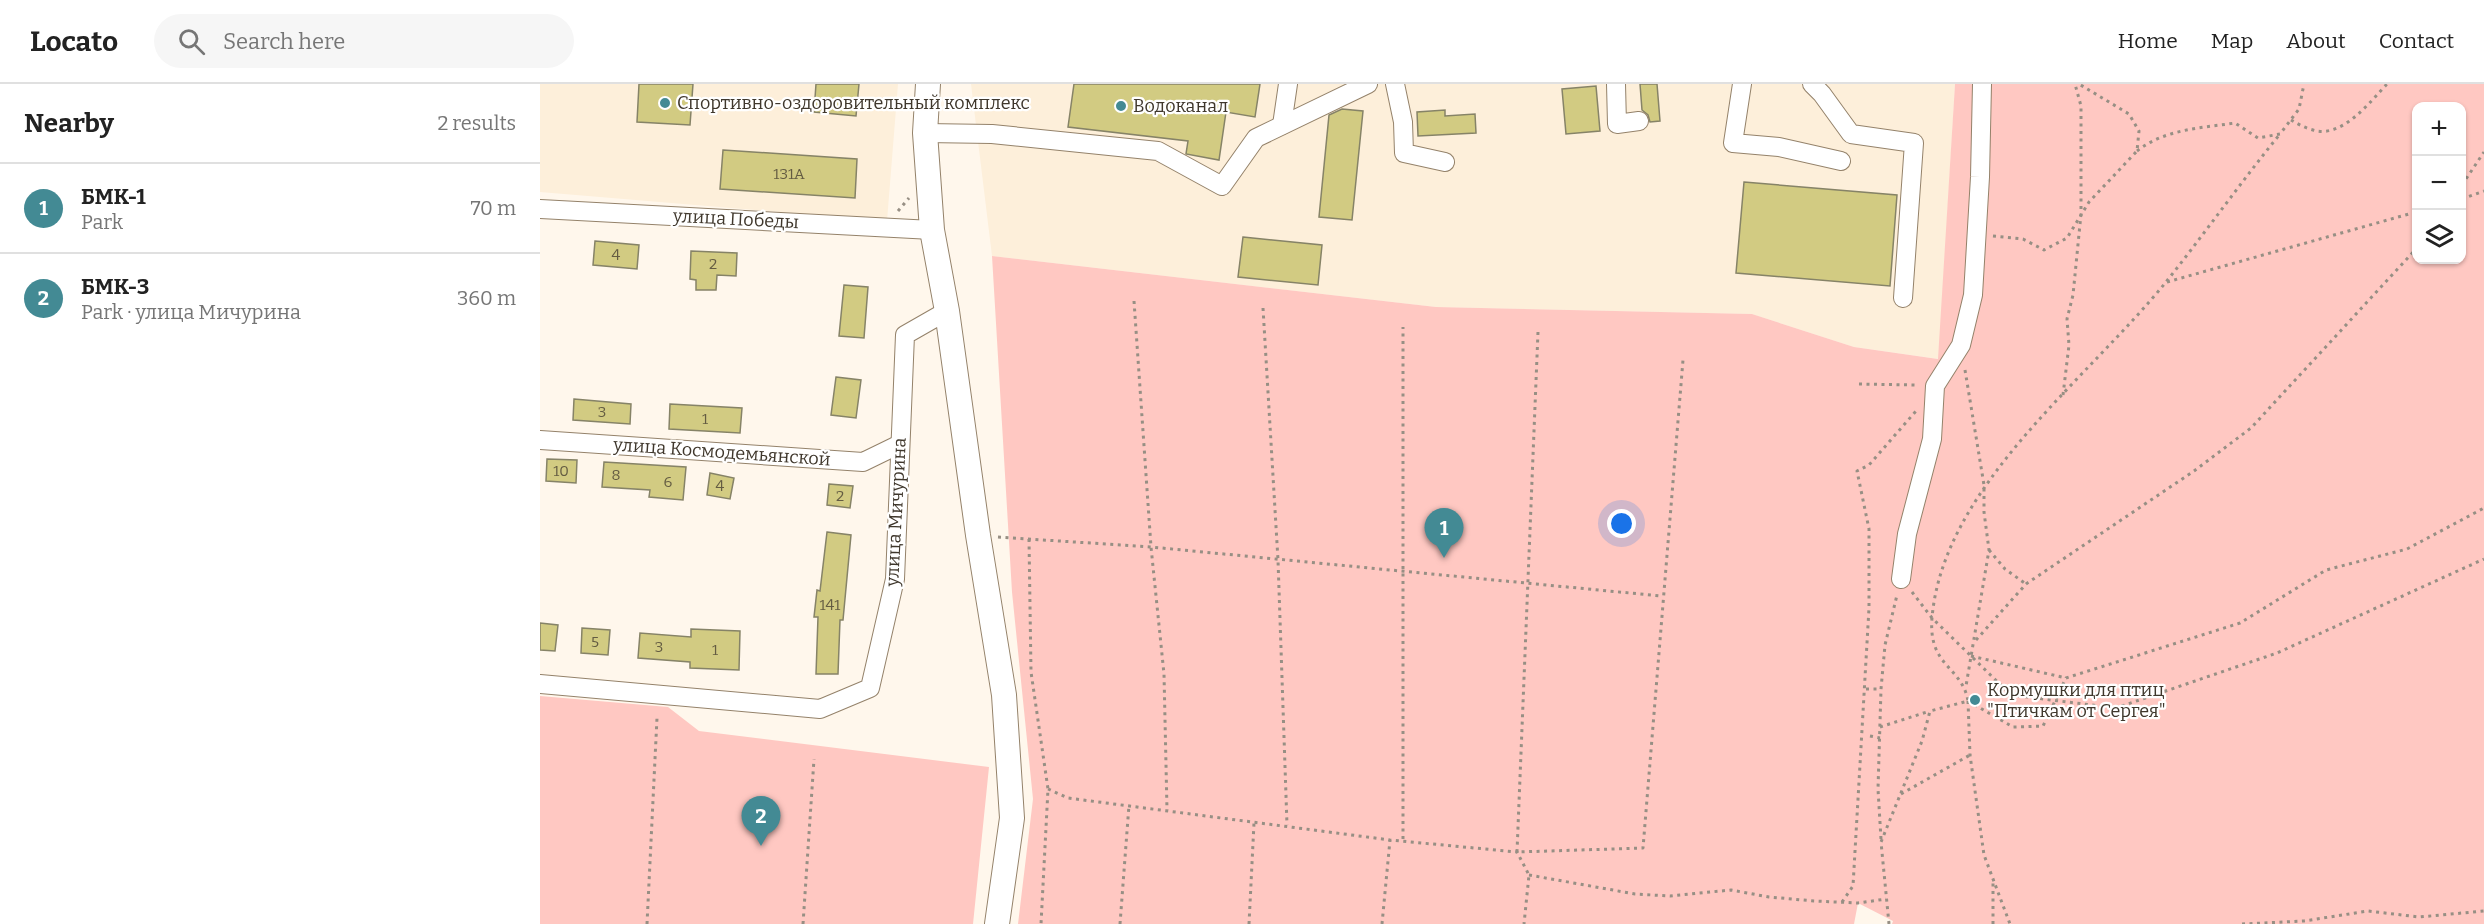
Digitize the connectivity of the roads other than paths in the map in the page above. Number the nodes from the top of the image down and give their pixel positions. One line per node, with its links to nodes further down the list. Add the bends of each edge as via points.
1 (928, 84): 11 (main road)
2 (1288, 84): 10 (street)
3 (1368, 84): 10 (street)
4 (1395, 84): 13 (street, via 1403,122 1404,153)
5 (1616, 84): 9 (street, via 1617,124)
6 (1742, 84): 12 (street, via 1733,143 1779,147)
7 (1812, 84): 16 (street, via 1851,134 1914,143)
8 (1982, 84): 20 (street, via 1972,295 1961,345 1935,386 1932,439 1907,534)
9 (1639, 121)
10 (1282, 125): 11 (street, via 1256,138 1222,186 1158,151 992,134)
11 (925, 133): 15 (main road)
12 (1840, 161)
13 (1444, 162)
14 (540, 209): 15 (street, улица Победы)
15 (932, 230): 17 (main road)
16 (1903, 298)
17 (947, 311): 19 (street, улица Мичурина, via 905,335); 22 (main road, via 1004,695 1012,818)
18 (540, 440): 19 (street, улица Космодемьянской, via 863,462)
19 (900, 444): 21 (street, улица Мичурина, via 895,579 870,688 820,709)
20 (1901, 579)
21 (540, 684)
22 (997, 924)

